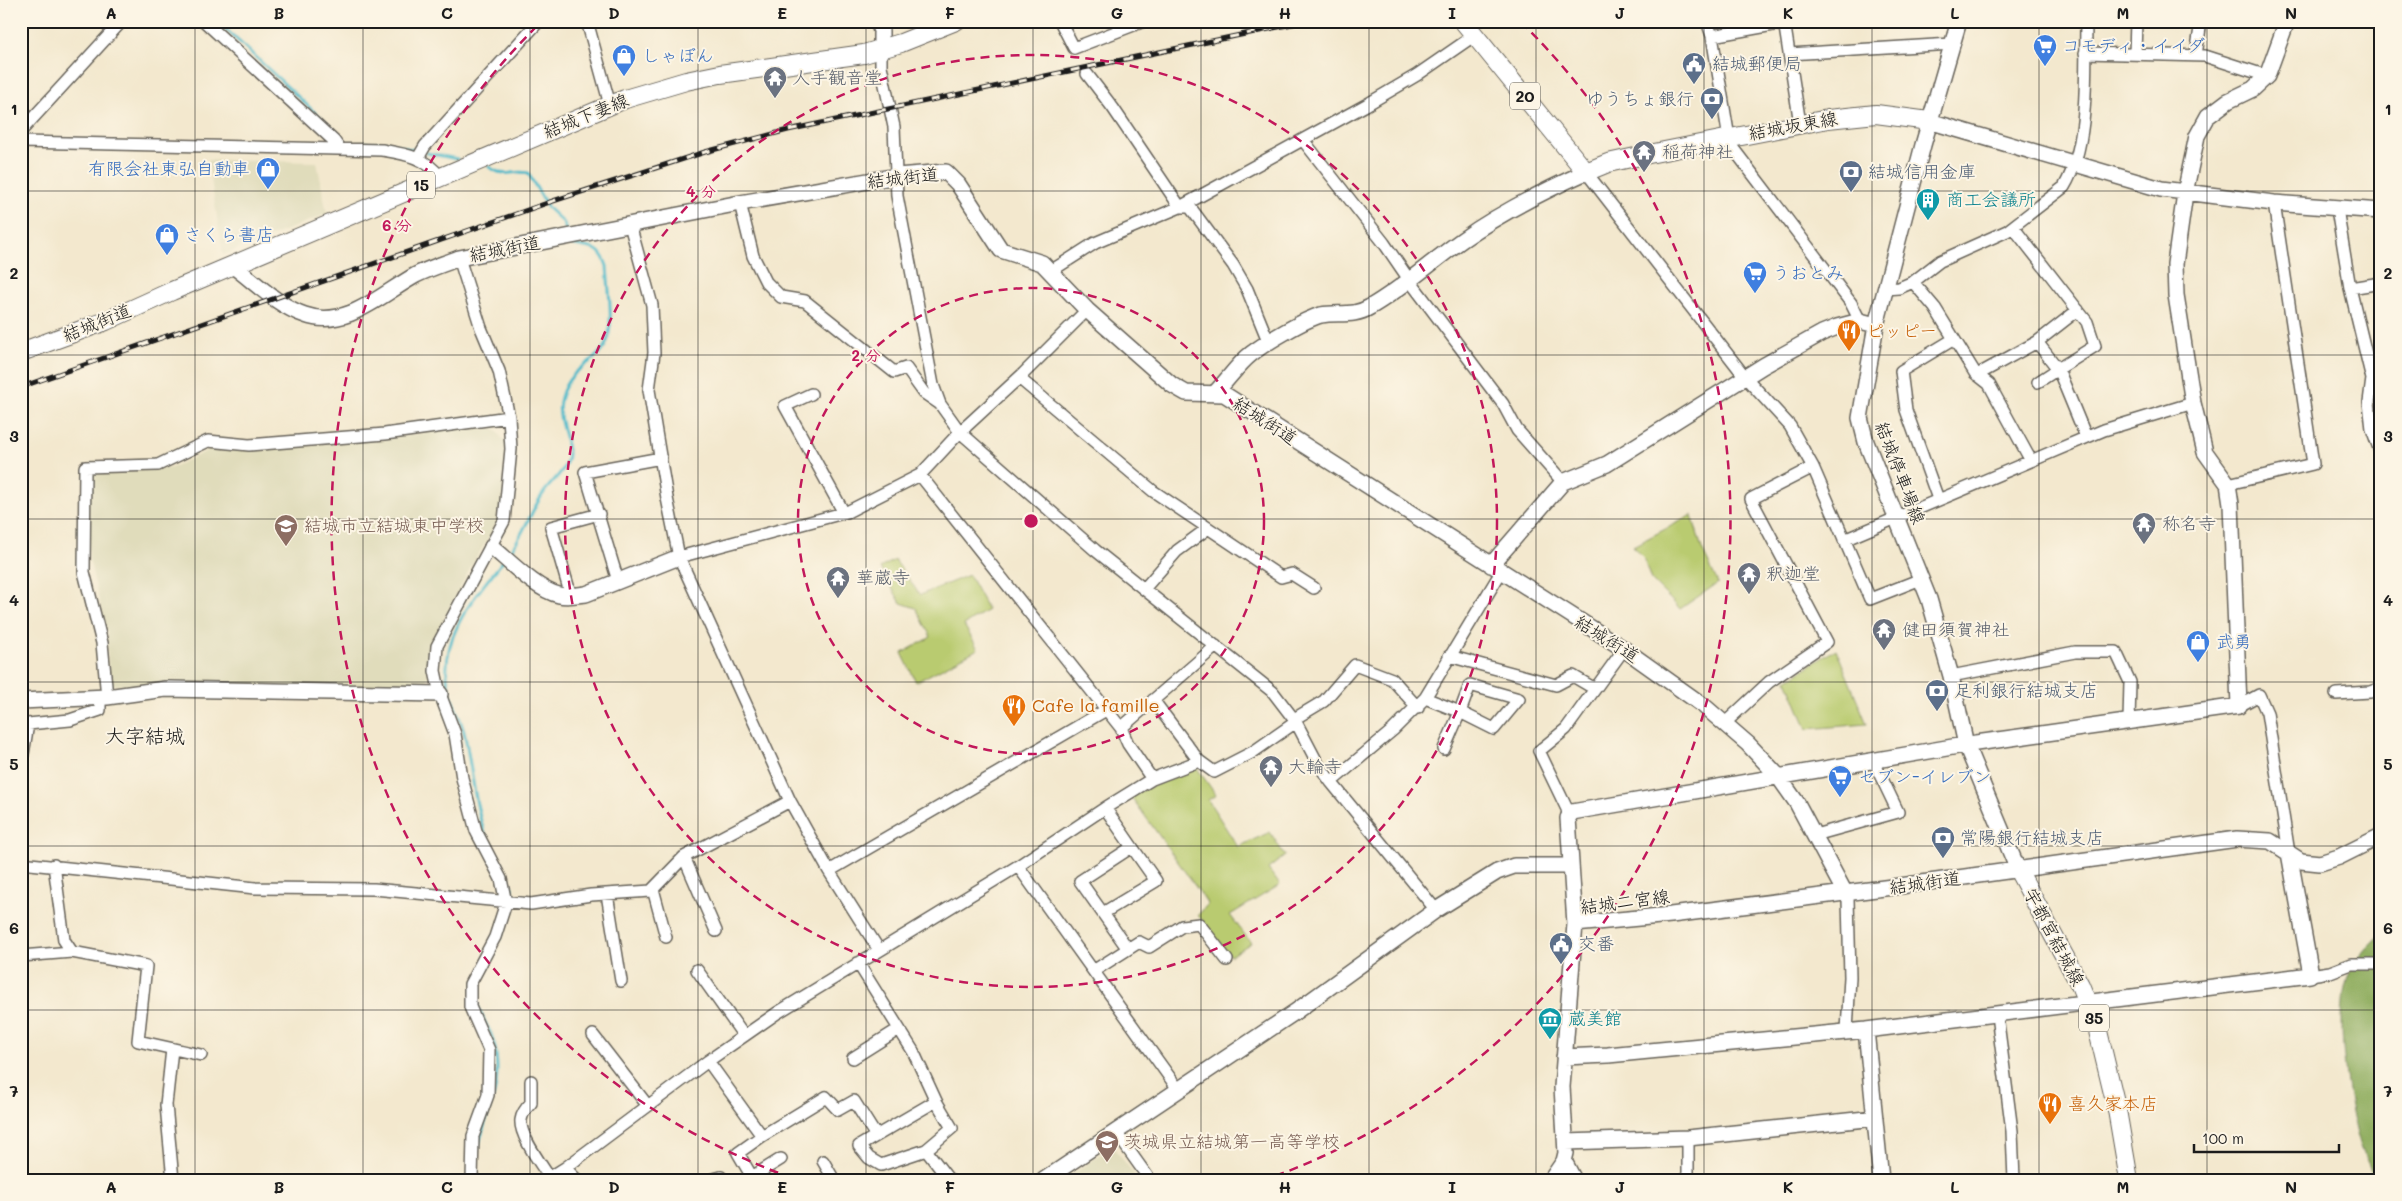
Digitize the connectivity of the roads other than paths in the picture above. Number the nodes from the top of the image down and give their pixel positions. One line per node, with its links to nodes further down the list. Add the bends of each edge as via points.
1 (122, 21): 30 (street)
2 (204, 21): 34 (street)
3 (539, 21): 35 (street, via 425,146)
4 (587, 21): 27 (street)
5 (878, 21): 20 (street)
6 (956, 21): 20 (main road, 結城下妻線 / 15)
7 (1060, 21): 8 (street, via 1074,48)
8 (1144, 21)
9 (1464, 21): 17 (main road, 20)
10 (1707, 21): 18 (street)
11 (1959, 21): 19 (street, 結城停車場線)
12 (2086, 21): 21 (street)
13 (2136, 21): 23 (street)
14 (2201, 21): 24 (street)
15 (2287, 21): 26 (street)
16 (1784, 22): 18 (street); 22 (street)
17 (1475, 35): 32 (street, via 1417,75); 37 (main road, 20)
18 (1712, 36): 31 (street)
19 (1952, 44): 22 (street); 28 (street, 結城停車場線)
20 (881, 50): 27 (main road, 結城下妻線 / 15, via 686,81); 38 (street)
21 (2085, 53): 23 (street); 36 (street, via 2084,103)
22 (1789, 54): 29 (street)
23 (2135, 54): 24 (street)
24 (2196, 56): 26 (street, via 2206,56)
25 (1087, 74): 43 (street)
26 (2266, 76): 40 (street, via 2253,90 2228,101 2208,116 2196,136)
27 (610, 105): 39 (main road, 結城下妻線 / 15)
28 (1929, 121): 29 (main road, 結城坂東線, via 1876,114); 36 (street); 55 (street, 結城停車場線)
29 (1800, 124): 31 (main road, 結城坂東線)
30 (21, 131)
31 (1729, 138): 37 (main road, 結城坂東線, via 1616,161); 58 (street, via 1732,147 1851,303)
32 (1303, 140): 43 (street); 51 (street)
33 (21, 142): 34 (street)
34 (339, 148): 35 (street, via 382,150)
35 (418, 158): 39 (street, via 433,167)
36 (2074, 164): 40 (street, via 2142,185); 47 (street, via 2064,188)
37 (1586, 172): 51 (street, via 1463,239); 67 (street)
38 (898, 176): 41 (street, 結城街道); 50 (street, 結城街道, via 946,172 958,184 1001,250 1032,258); 72 (street, via 897,196 919,320)
39 (440, 177): 49 (main road, 結城下妻線 / 15)
40 (2184, 193): 42 (street); 71 (street, via 2175,264 2176,294)
41 (740, 203): 46 (street, 結城街道); 72 (street, via 754,256 766,282 781,297 805,301 894,372 906,368 924,393)
42 (2274, 203): 44 (street); 83 (street, via 2313,464)
43 (1180, 207): 50 (street, via 1095,243); 62 (street, via 1190,207 1233,265 1247,289)
44 (2337, 209): 45 (street); 54 (street)
45 (2381, 211)
46 (630, 225): 48 (street, 結城街道); 78 (street, via 652,305 654,353 649,390)
47 (2013, 227): 52 (street, via 1940,261); 57 (street)
48 (459, 258): 49 (street, 結城街道, via 416,275 355,311 330,318 304,315 286,306); 73 (street, via 481,328 494,356)
49 (232, 266): 63 (main road, 結城街道 / 15, via 106,321)
50 (1051, 271): 56 (street, 結城街道)
51 (1410, 281): 62 (street, via 1368,308 1352,314 1322,315); 82 (street, via 1503,404 1517,430)
52 (1913, 282): 55 (street); 60 (street, via 1935,308)
53 (2381, 283): 54 (street)
54 (2350, 288): 74 (street, via 2372,379 2369,402)
55 (1885, 289): 59 (street, 結城停車場線)
56 (1087, 310): 66 (street); 69 (street, 結城街道, via 1183,392)
57 (2078, 310): 61 (street); 64 (street, via 2087,322 2095,346)
58 (1860, 320): 59 (street); 67 (street, via 1822,333)
59 (1876, 325): 87 (street, 結城停車場線, via 1860,418)
60 (1954, 339): 65 (street); 84 (street, via 1901,371 1906,410)
61 (2037, 342): 64 (street); 65 (street)
62 (1269, 343): 69 (street, via 1251,354)
63 (21, 352)
64 (2058, 369): 68 (street); 76 (street)
65 (1977, 375): 79 (street, via 1989,384)
66 (1019, 378): 75 (street); 88 (street, via 1153,491)
67 (1746, 378): 80 (street, via 1790,426); 82 (street, via 1607,464)
68 (2038, 382)
69 (1215, 393): 92 (street, 結城街道, via 1224,394)
70 (811, 394): 85 (street, via 785,406)
71 (2193, 403): 76 (street); 83 (street, via 2205,452)
72 (940, 404): 75 (street)
73 (509, 417): 90 (street, via 511,449 504,521); 106 (street, via 385,434 249,445 208,441 158,466 85,467 84,572 102,643)
74 (2377, 427): 77 (street)
75 (960, 432): 81 (street); 96 (street)
76 (2086, 437): 79 (street)
77 (2381, 454)
78 (661, 458): 86 (street, via 585,472); 91 (street)
79 (2030, 459): 84 (street)
80 (1813, 468): 89 (street); 116 (street, via 1751,499 1827,642 1769,682)
81 (920, 475): 85 (street); 112 (street)
82 (1563, 482): 92 (street)
83 (2228, 484): 110 (street)
84 (1938, 499): 87 (street)
85 (844, 513): 91 (street)
86 (599, 514): 94 (street); 97 (street, via 551,527)
87 (1896, 518): 89 (street); 93 (street, 結城停車場線)
88 (1207, 529): 95 (street, via 1281,577 1292,574); 96 (street, via 1177,551)
89 (1844, 540): 93 (street, via 1870,599)
90 (492, 547): 97 (street, via 545,590); 104 (street, via 437,646 435,671)
91 (679, 557): 94 (street); 126 (street)
92 (1496, 568): 99 (street, 結城街道); 100 (street)
93 (1921, 579): 101 (street, 結城停車場線)
94 (618, 581): 97 (street, via 586,594)
95 (1314, 588)
96 (1144, 589): 98 (street)
97 (571, 596)
98 (1216, 646): 108 (street); 114 (street, via 1272,692)
99 (1624, 649): 103 (street); 116 (street, 結城街道)
100 (1449, 656): 103 (street, via 1556,685 1573,676); 107 (street, via 1444,671)
101 (1951, 676): 115 (street, via 2075,652 2116,652 2130,682); 118 (street, 結城停車場線)
102 (2381, 688): 105 (street, via 2370,692)
103 (1595, 689): 128 (street, via 1566,729 1539,751)
104 (440, 694): 106 (street, via 166,689); 143 (street, via 455,734 476,831 501,879)
105 (2336, 694)
106 (103, 697): 109 (street); 120 (street, via 100,710 70,720 28,724)
107 (1426, 698): 111 (street); 113 (street)
108 (1153, 700): 117 (street); 122 (street)
109 (21, 701)
110 (2239, 706): 115 (street); 132 (street, via 2259,695 2267,713)
111 (1418, 708): 114 (street, via 1392,679 1355,664 1324,701); 125 (street)
112 (1106, 710): 117 (street); 139 (street)
113 (1460, 712): 113 (street, via 1494,728 1519,699 1470,684); 119 (street)
114 (1295, 720): 122 (street, via 1253,752 1214,772); 125 (street)
115 (2129, 721): 118 (street)
116 (1725, 723): 123 (street, 結城街道, via 1760,754)
117 (1121, 728): 124 (street)
118 (1966, 745): 121 (street); 138 (street, 結城停車場線)
119 (1444, 749)
120 (21, 754)
121 (1873, 760): 123 (street); 129 (street, via 1898,812)
122 (1198, 761): 124 (street)
123 (1778, 776): 128 (street); 129 (street, 結城街道)
124 (1152, 780): 127 (street)
125 (1331, 782): 144 (street)
126 (790, 801): 133 (street); 139 (street)
127 (1106, 808): 131 (street); 136 (street)
128 (1568, 815): 137 (street)
129 (1815, 835): 141 (street, 結城街道)
130 (2381, 836): 132 (street, 結城街道, via 2320,863 2301,861)
131 (1132, 846): 145 (street, via 1080,881); 145 (street, via 1156,881)
132 (2289, 853): 138 (street, 結城街道, via 2270,841 2237,839); 158 (street)
133 (684, 857): 140 (street); 147 (street)
134 (21, 864): 135 (street)
135 (54, 865): 143 (street, via 255,888 374,889); 151 (street, via 64,940)
136 (1018, 866): 150 (street); 157 (street)
137 (1571, 866): 144 (street, via 1505,868); 146 (street)
138 (2018, 870): 141 (street, 結城街道); 160 (main road, 宇都宮結城線 / 35)
139 (829, 871): 150 (street)
140 (653, 889): 142 (street); 148 (street)
141 (1845, 893): 146 (street, 結城二宮線); 164 (street, via 1848,899 1850,977)
142 (607, 894): 143 (street, via 531,904); 159 (street)
143 (506, 903): 189 (street, via 496,937 470,984 470,1007 489,1050 488,1095 473,1136)
144 (1436, 910): 173 (street, via 1295,1012)
145 (1103, 913): 149 (street)
146 (1575, 924): 169 (street, 結城二宮線)
147 (716, 931)
148 (666, 937)
149 (1128, 949): 153 (street, via 1139,942 1149,947 1182,926 1198,924); 157 (street)
150 (879, 950): 154 (street)
151 (72, 952): 152 (street); 167 (street, via 146,966 138,1041)
152 (21, 956)
153 (1227, 960)
154 (858, 963): 162 (street); 166 (street)
155 (2381, 964): 158 (street, via 2351,964)
156 (697, 970): 166 (street)
157 (1095, 970): 173 (street)
158 (2310, 975): 160 (street)
159 (621, 981)
160 (2088, 1003): 161 (street); 202 (main road, 宇都宮結城線 / 35, via 2117,1110)
161 (1997, 1015): 163 (street); 201 (street, via 2012,1131)
162 (899, 1029): 170 (street); 174 (street, via 926,1076)
163 (1866, 1030): 164 (street); 176 (street)
164 (1846, 1031): 169 (street)
165 (593, 1035): 175 (street)
166 (744, 1036): 171 (street)
167 (172, 1048): 168 (street); 188 (street, via 166,1105)
168 (201, 1055)
169 (1564, 1057): 181 (street, 結城二宮線, via 1562,1086)
170 (853, 1058)
171 (708, 1061): 175 (street); 178 (street)
172 (531, 1081): 187 (street, via 531,1103 523,1112 522,1131)
173 (1178, 1089): 177 (street)
174 (936, 1101): 179 (street); 182 (street, via 952,1128)
175 (648, 1106): 186 (street)
176 (1875, 1118): 180 (street); 200 (street)
177 (1114, 1131): 195 (street); 196 (street)
178 (762, 1136): 179 (street, via 826,1097 838,1110 854,1101); 183 (street, via 738,1153 752,1177)
179 (876, 1136): 182 (street, via 859,1146 881,1165)
180 (1688, 1138): 181 (street); 199 (street)
181 (1566, 1142): 185 (street, 結城二宮線)
182 (926, 1150): 194 (street)
183 (781, 1159)
184 (822, 1161): 193 (street)
185 (1564, 1162): 197 (street); 198 (street)
186 (565, 1168): 187 (street); 190 (street)
187 (548, 1178)
188 (173, 1180)
189 (472, 1180)
190 (577, 1180)
191 (710, 1180): 192 (street, via 721,1176)
192 (722, 1180)
193 (834, 1180)
194 (949, 1180)
195 (1044, 1180)
196 (1150, 1180)
197 (1551, 1180)
198 (1574, 1180)
199 (1688, 1180)
200 (1881, 1180)
201 (2014, 1180)
202 (2129, 1180)

